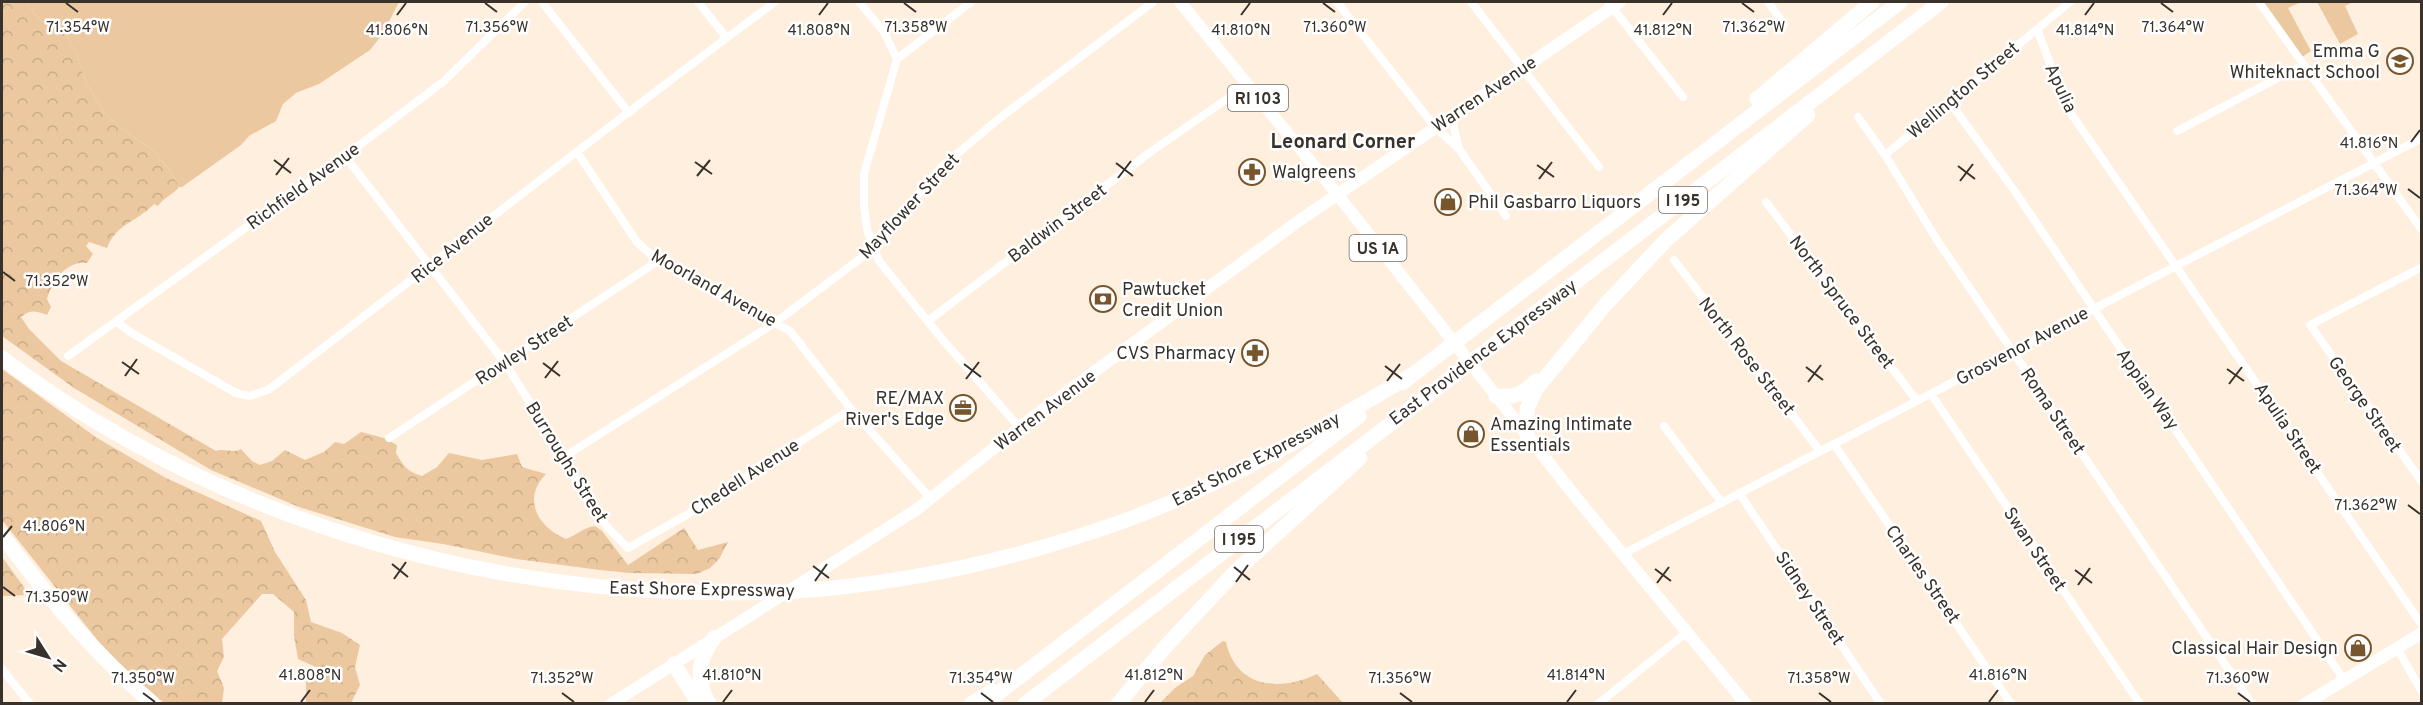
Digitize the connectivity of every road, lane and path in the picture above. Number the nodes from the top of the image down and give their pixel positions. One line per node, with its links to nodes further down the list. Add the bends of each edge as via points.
1 (525, 2): 38 (street, Richfield Avenue, via 444,81)
2 (542, 2): 28 (street)
3 (698, 2): 21 (street)
4 (775, 2): 21 (street, Rice Avenue)
5 (859, 2): 22 (street, via 884,32)
6 (971, 2): 22 (street)
7 (1153, 2): 46 (street, Mayflower Street, via 940,168)
8 (1180, 2): 25 (main road, RI 103)
9 (1337, 2): 31 (street)
10 (1471, 2): 24 (street)
11 (1768, 2): 18 (street)
12 (1872, 2): 44 (highway)
13 (1900, 2): 44 (highway, East Providence Expressway / I 195)
14 (1941, 2): 19 (highway, East Providence Expressway / I 195)
15 (2070, 2): 20 (street, Wellington Street)
16 (2259, 2): 23 (street)
17 (1613, 3): 24 (main road, Warren Avenue); 26 (street)
18 (1784, 24)
19 (1912, 24): 57 (highway, via 1666,240); 61 (highway, East Providence Expressway / I 195)
20 (2037, 29): 27 (street, Wellington Street); 34 (street, Apulia, via 2066,106)
21 (726, 38): 28 (street, Rice Avenue)
22 (897, 59): 46 (street, via 864,174 864,206)
23 (2303, 65): 32 (street); 39 (street)
24 (1523, 68): 29 (main road, Warren Avenue); 40 (street)
25 (1247, 85): 41 (main road, RI 103); 54 (street, Baldwin Street, via 1149,153)
26 (1683, 97)
27 (1949, 100): 37 (street, Wellington Street); 52 (street, Appian Way)
28 (629, 113): 36 (street, Rice Avenue)
29 (1451, 116): 31 (main road, Warren Avenue); 35 (street)
30 (1858, 117): 37 (street, Roma Street)
31 (1436, 127): 35 (street); 41 (main road, Warren Avenue)
32 (2177, 131)
33 (2421, 138): 39 (street, Grosvenor Avenue)
34 (2092, 143): 49 (street, Apulia Street)
35 (1459, 149): 43 (street)
36 (577, 152): 48 (street, Moorland Avenue, via 637,242); 50 (street, Rice Avenue)
37 (1885, 155): 56 (street, Roma Street)
38 (345, 156): 50 (street, Burroughs Street); 53 (street, Richfield Avenue)
39 (2373, 163): 45 (street); 49 (street, Grosvenor Avenue)
40 (1599, 167)
41 (1337, 194): 64 (main road, US 1A); 68 (main road, Warren Avenue)
42 (1766, 202): 65 (street, North Spruce Street)
43 (1506, 216)
44 (1604, 229): 62 (highway, East Providence Expressway / I 195)
45 (2421, 230)
46 (873, 249): 54 (street); 55 (street, Mayflower Street)
47 (1674, 260): 72 (street, North Rose Street)
48 (658, 261): 55 (street, Moorland Avenue); 60 (street, Rowley Street)
49 (2176, 265): 52 (street, Grosvenor Avenue); 81 (street, Apulia Street)
50 (430, 266): 53 (street, Rice Avenue, via 268,390 249,396 236,393); 60 (street, Burroughs Street)
51 (2421, 267): 74 (street, George Street, via 2310,325)
52 (2093, 309): 56 (street, Grosvenor Avenue); 89 (street, Appian Way)
53 (116, 321): 58 (street, Richfield Avenue)
54 (928, 321): 68 (street)
55 (776, 322): 66 (street, Moorland Avenue, via 789,331); 73 (street, Mayflower Street)
56 (2012, 351): 63 (street, Grosvenor Avenue); 106 (street, Roma Street)
57 (1563, 355): 64 (highway, via 1523,393); 69 (highway, via 1531,399)
58 (68, 356)
59 (2, 358): 62 (highway, East Shore Expressway, via 69,404 149,451 232,491 336,531 442,561 557,582 640,590 753,592 828,588 927,574 1052,544 1191,494 1252,465)
60 (505, 363): 70 (street, Rowley Street); 73 (street, Burroughs Street)
61 (1453, 375): 99 (highway, East Providence Expressway / I 195); 100 (highway, via 1250,557)
62 (1410, 376): 88 (highway, East Providence Expressway / I 195)
63 (1931, 394): 65 (street, Grosvenor Avenue); 105 (street, Swan Street)
64 (1496, 396): 69 (main road, US 1A)
65 (1917, 400): 71 (street, Grosvenor Avenue)
66 (851, 409): 76 (street, Moorland Avenue); 79 (street, Chedell Avenue)
67 (1664, 426): 77 (street)
68 (1020, 428): 76 (main road, Warren Avenue)
69 (1527, 435): 80 (main road, US 1A)
70 (389, 438)
71 (1834, 444): 72 (street, Grosvenor Avenue); 104 (street, Charles Street)
72 (1820, 451): 75 (street, Grosvenor Avenue)
73 (564, 457): 79 (street, Burroughs Street, via 608,528 628,548)
74 (2421, 482)
75 (1739, 494): 77 (street, Grosvenor Avenue); 103 (street, Sidney Street)
76 (931, 499): 84 (main road, Warren Avenue)
77 (1722, 503): 80 (street, Grosvenor Avenue)
78 (2, 535): 93 (highway, via 74,627)
79 (638, 543)
80 (1623, 554): 82 (main road, US 1A)
81 (2421, 625)
82 (1687, 632): 101 (street); 102 (main road, US 1A)
83 (2421, 633): 85 (main road)
84 (714, 638): 86 (main road, Warren Avenue); 96 (highway, via 699,671 701,688)
85 (2397, 648): 89 (main road); 90 (street)
86 (674, 664): 94 (main road, Warren Avenue); 95 (highway)
87 (2, 669): 92 (street)
88 (1026, 672): 97 (highway); 98 (highway, East Providence Expressway / I 195)
89 (2344, 680): 91 (main road)
90 (2421, 692)
91 (2310, 702)
92 (30, 704)
93 (153, 704)
94 (611, 704)
95 (699, 704)
96 (709, 704)
97 (971, 704)
98 (984, 704)
99 (1025, 704)
100 (1118, 704)
101 (1598, 704)
102 (1746, 704)
103 (1881, 704)
104 (2011, 704)
105 (2140, 704)
106 (2252, 704)

